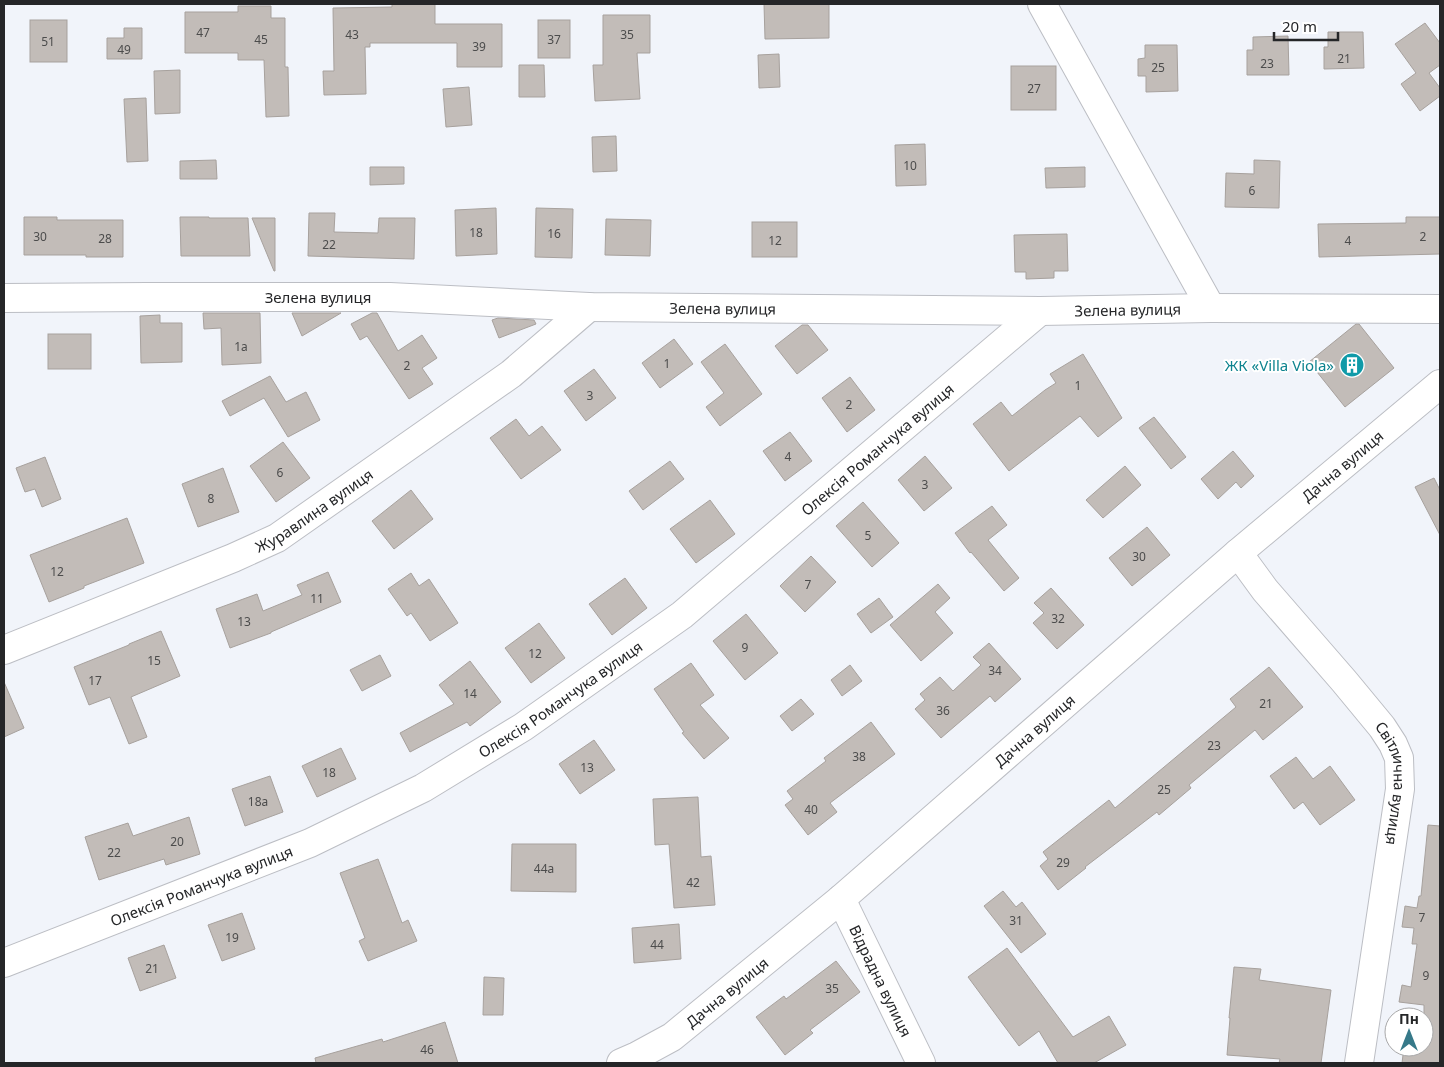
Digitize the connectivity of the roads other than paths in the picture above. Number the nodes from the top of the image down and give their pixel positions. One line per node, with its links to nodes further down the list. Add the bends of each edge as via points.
1 (1042, 4): 4 (street)
2 (4, 298): 3 (street, Зелена вулиця, via 390,297)
3 (589, 307): 6 (street, Зелена вулиця); 9 (street, Журавлина вулиця, via 512,374 277,538)
4 (1211, 308): 5 (street, Зелена вулиця); 6 (street, Зелена вулиця)
5 (1440, 310)
6 (1040, 311): 11 (street, Олексія Романчука вулиця, via 682,616 523,727 424,788 310,842)
7 (1440, 384): 8 (street, Дачна вулиця)
8 (1238, 553): 10 (street, Дачна вулиця); 16 (street, Світлична вулиця, via 1265,590 1382,727 1398,758 1400,789)
9 (4, 650)
10 (841, 899): 12 (street, Дачна вулиця); 15 (street, Відрадна вулиця)
11 (4, 963)
12 (672, 1037): 13 (street, Дачна вулиця); 14 (street)
13 (621, 1063)
14 (650, 1063)
15 (921, 1063)
16 (1359, 1063)

